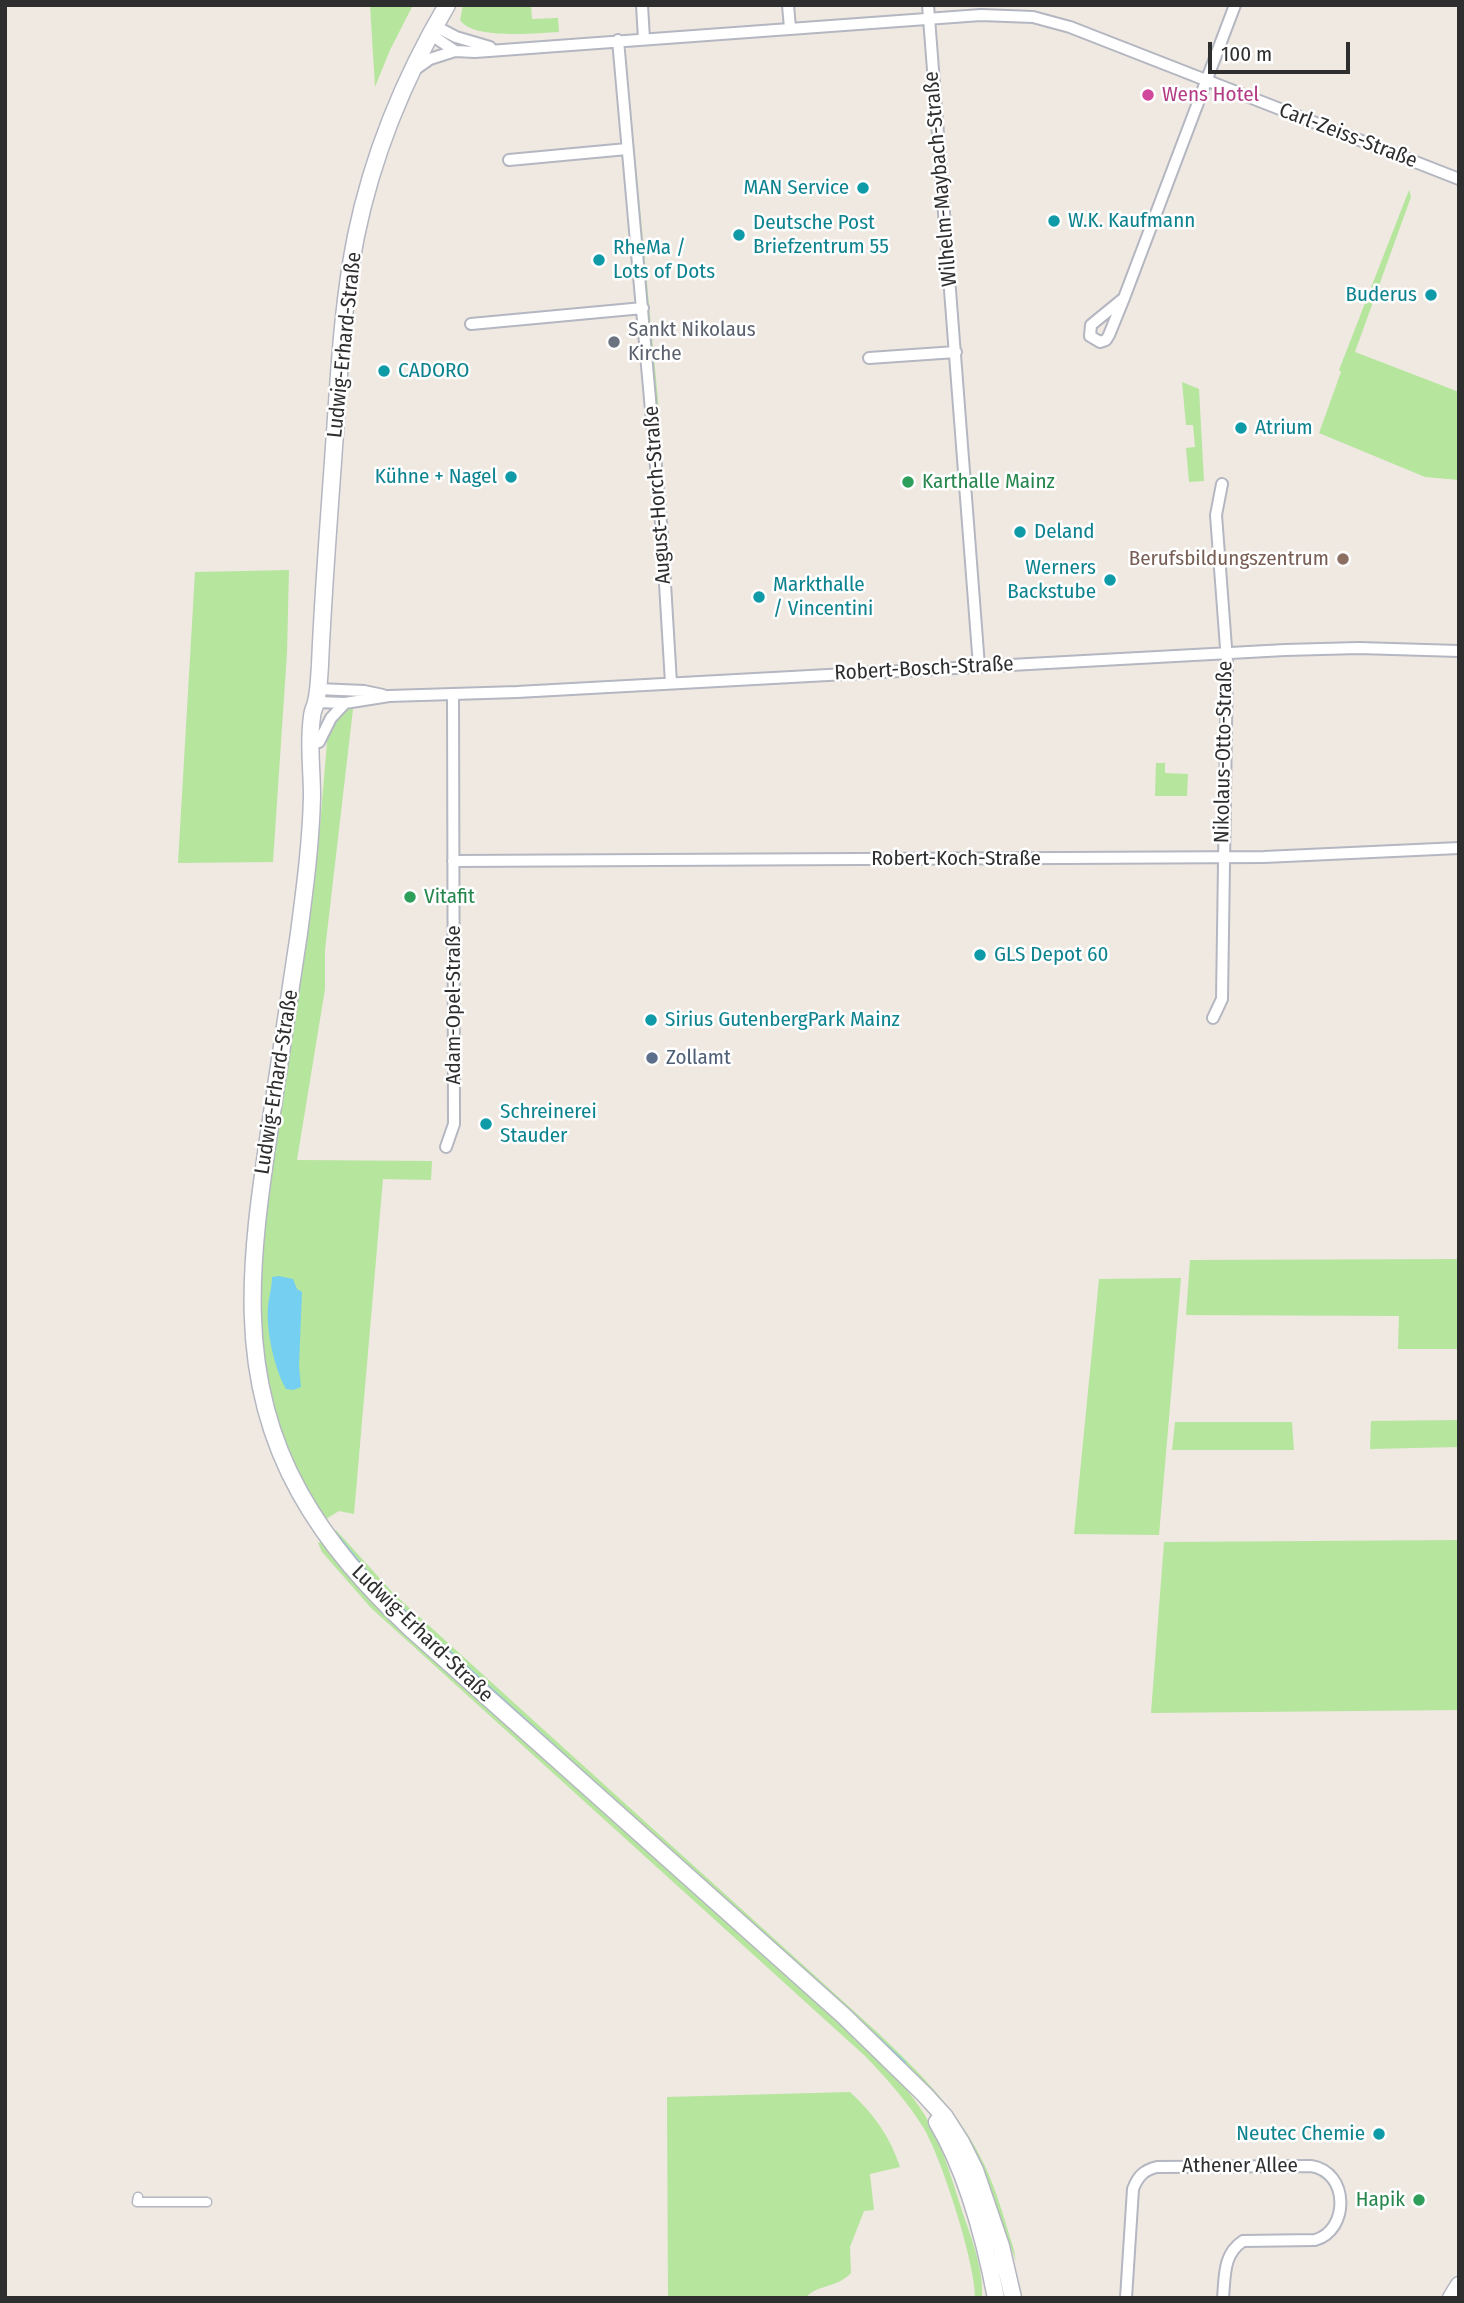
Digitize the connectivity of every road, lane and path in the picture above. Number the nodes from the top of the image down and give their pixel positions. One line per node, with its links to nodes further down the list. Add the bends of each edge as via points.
1 (447, 5): 8 (main road, Ludwig-Erhard-Straße)
2 (642, 5): 9 (street)
3 (788, 5): 7 (street)
4 (928, 5): 6 (street, Wilhelm-Maybach-Straße)
5 (1235, 5): 14 (street)
6 (928, 19): 7 (street, Carl-Zeiss-Straße); 14 (street, Carl-Zeiss-Straße, via 1001,14 1053,21); 21 (street, Wilhelm-Maybach-Straße)
7 (790, 28): 9 (street, Carl-Zeiss-Straße)
8 (433, 30): 11 (street, Carl-Zeiss-Straße); 12 (street); 13 (main road, Ludwig-Erhard-Straße)
9 (644, 39): 10 (street, Carl-Zeiss-Straße)
10 (618, 40): 11 (street, Carl-Zeiss-Straße); 15 (street, August-Horch-Straße)
11 (503, 48): 12 (street, Carl-Zeiss-Straße)
12 (455, 51): 13 (street, Carl-Zeiss-Straße, via 430,59)
13 (409, 75): 29 (main road, Ludwig-Erhard-Straße, via 372,171 350,272)
14 (1206, 80): 17 (street, Carl-Zeiss-Straße); 18 (street)
15 (627, 149): 16 (street); 19 (street, August-Horch-Straße)
16 (509, 160)
17 (1459, 179)
18 (1124, 298)
19 (643, 308): 20 (street); 27 (street, August-Horch-Straße)
20 (471, 324)
21 (956, 352): 22 (street); 26 (street, Wilhelm-Maybach-Straße)
22 (869, 358)
23 (1222, 484): 24 (street, Nikolaus-Otto-Straße, via 1216,515)
24 (1226, 652): 25 (street, Robert-Bosch-Straße, via 1359,648); 26 (street, Robert-Bosch-Straße); 35 (street, Nikolaus-Otto-Straße)
25 (1459, 652)
26 (979, 666): 27 (street, Robert-Bosch-Straße)
27 (671, 683): 28 (street, Robert-Bosch-Straße)
28 (453, 695): 30 (street, Robert-Bosch-Straße); 36 (street, Adam-Opel-Straße)
29 (317, 696): 30 (street, Robert-Bosch-Straße, via 364,691); 31 (street, Robert-Bosch-Straße); 32 (main road, Ludwig-Erhard-Straße); 33 (main road, Ludwig-Erhard-Straße, via 310,740)
30 (389, 696): 31 (street, Robert-Bosch-Straße)
31 (345, 703): 32 (street)
32 (319, 741): 33 (main road, Ludwig-Erhard-Straße)
33 (312, 792): 39 (main road, Ludwig-Erhard-Straße, via 305,888 251,1280 254,1350 281,1451 322,1530 359,1577)
34 (1459, 848): 35 (street, Robert-Koch-Straße)
35 (1223, 857): 36 (street, Robert-Koch-Straße); 37 (street, Nikolaus-Otto-Straße, via 1222,999)
36 (453, 861): 38 (street, Adam-Opel-Straße, via 454,1124)
37 (1213, 1018)
38 (446, 1147)
39 (901, 2071): 43 (main road, Ludwig-Erhard-Straße, via 951,2148 975,2215); 44 (main road, Ludwig-Erhard-Straße, via 945,2117 966,2151 990,2212)
40 (138, 2197): 41 (street, via 137,2202)
41 (207, 2202)
42 (1459, 2285): 47 (main road)
43 (993, 2294)
44 (1013, 2298)
45 (1126, 2298): 46 (street, Athener Allee, via 1133,2189 1149,2169 1311,2166 1334,2176 1339,2209 1332,2231 1315,2240 1243,2241 1230,2253)
46 (1223, 2298)
47 (1451, 2298)

